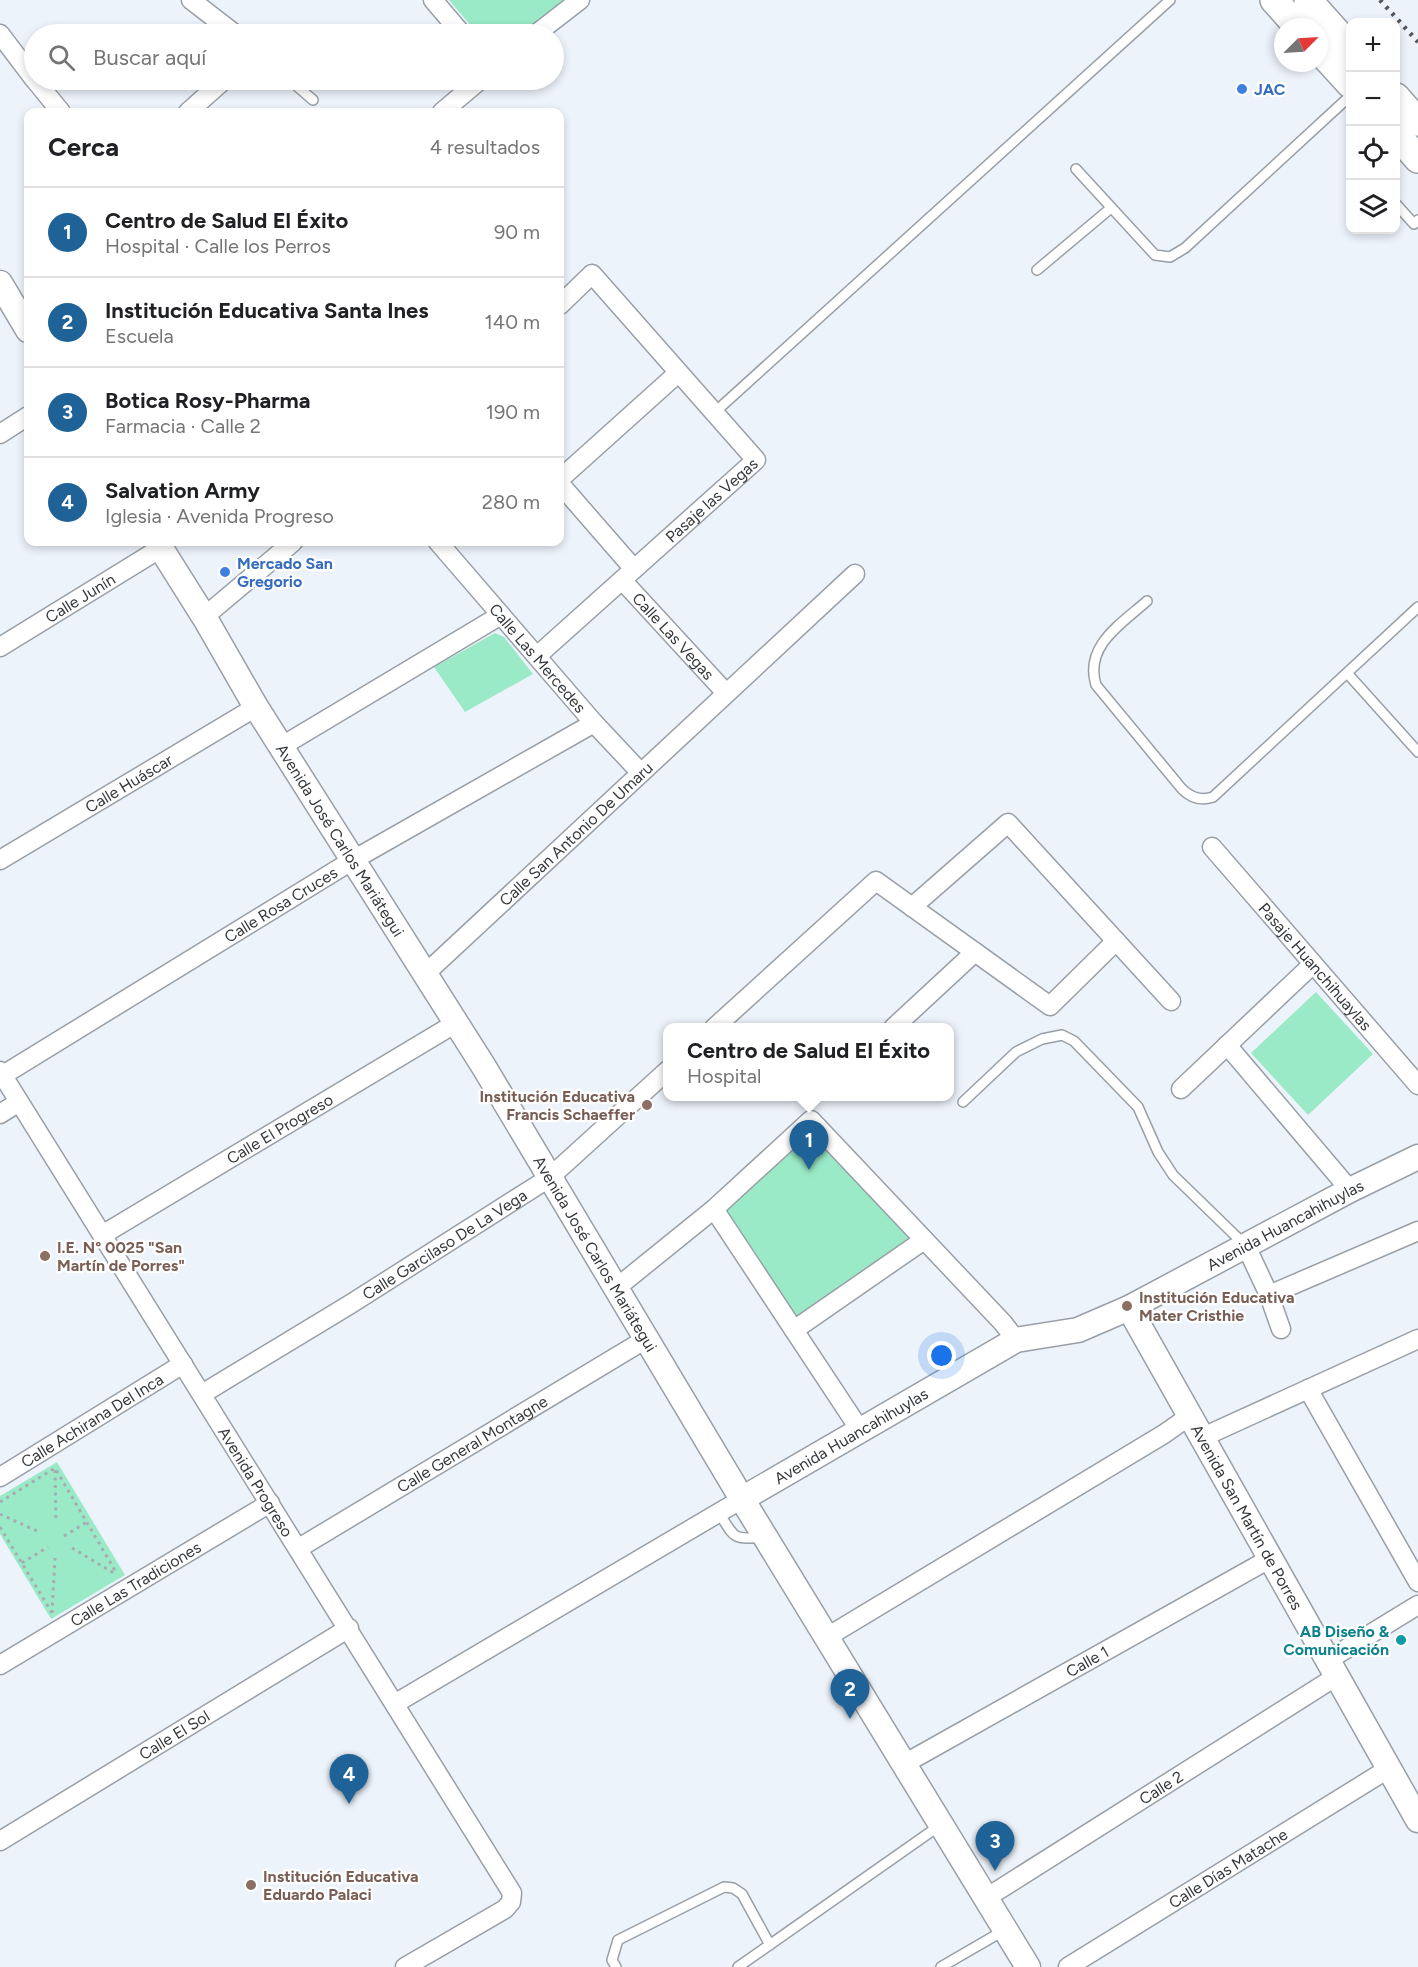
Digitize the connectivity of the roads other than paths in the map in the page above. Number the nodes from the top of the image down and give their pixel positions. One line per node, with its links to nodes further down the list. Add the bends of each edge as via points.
1 (191, 0): 8 (street)
2 (433, 0): 9 (street)
3 (580, 0): 10 (street)
4 (1170, 0): 38 (lane)
5 (1274, 0): 7 (main road)
6 (1308, 0): 12 (main road)
7 (1291, 18)
8 (222, 24)
9 (453, 24)
10 (549, 24)
11 (0, 34): 14 (street)
12 (1346, 43)
13 (1328, 60): 15 (main road)
14 (24, 65)
15 (1346, 80)
16 (44, 90): 23 (street)
17 (213, 90): 24 (street)
18 (302, 90): 20 (lane)
19 (468, 90): 25 (street)
20 (313, 100)
21 (1346, 100): 30 (lane, via 1185,248 1170,257 1155,255)
22 (1400, 102): 26 (main road)
23 (58, 108)
24 (192, 108)
25 (447, 108)
26 (1418, 122)
27 (1400, 139): 28 (main road)
28 (1418, 159)
29 (1076, 169): 30 (lane)
30 (1111, 208): 33 (lane)
31 (1400, 209): 32 (lane)
32 (1416, 224)
33 (1037, 270)
34 (0, 283): 36 (street)
35 (564, 301): 37 (street, Pasaje las Vegas, via 592,274)
36 (24, 323)
37 (678, 373): 38 (street, Pasaje las Vegas); 41 (street)
38 (714, 413): 48 (street, Pasaje las Vegas, via 756,460)
39 (24, 419): 40 (street)
40 (0, 434)
41 (564, 475)
42 (564, 489): 48 (street, Calle Las Vegas)
43 (157, 546): 53 (street, Calle Junín)
44 (160, 546): 52 (street, Avenida José Carlos Mariátegui)
45 (288, 546): 52 (street)
46 (441, 546): 51 (street, Calle Las Mercedes)
47 (855, 574): 56 (street, Calle San Antonio De Umaru)
48 (628, 575): 54 (street, Pasaje las Vegas); 56 (street, Calle Las Vegas)
49 (1147, 601): 55 (lane, via 1098,649 1093,676 1096,685 1192,797 1213,797)
50 (1418, 607): 55 (lane)
51 (501, 615): 54 (street, Calle Las Mercedes); 59 (street)
52 (204, 617): 57 (street, Avenida José Carlos Mariátegui)
53 (0, 647)
54 (537, 657): 58 (street, Calle Las Mercedes)
55 (1347, 673): 60 (lane)
56 (726, 693): 61 (street, Calle San Antonio De Umaru)
57 (256, 707): 59 (street, Avenida José Carlos Mariátegui); 63 (street, Calle Huáscar)
58 (594, 723): 61 (street, Calle Las Mercedes); 64 (street, Calle Rosa Cruces)
59 (282, 746): 64 (street, Avenida José Carlos Mariátegui)
60 (1418, 752)
61 (641, 773): 69 (street, Calle San Antonio De Umaru)
62 (1212, 847): 68 (street, Pasaje Huanchihuaylas)
63 (0, 860)
64 (353, 860): 69 (street, Avenida José Carlos Mariátegui); 75 (street, Calle Rosa Cruces)
65 (912, 907): 66 (street, via 1008,823); 67 (street); 72 (street, via 876,881)
66 (1116, 941): 67 (street, via 1050,1006); 70 (street)
67 (975, 952): 73 (street)
68 (1313, 964): 74 (street); 77 (street, Pasaje Huanchihuaylas)
69 (425, 974): 71 (street, Avenida José Carlos Mariátegui)
70 (1171, 1001)
71 (456, 1023): 83 (street, Avenida José Carlos Mariátegui); 87 (street, Calle El Progreso)
72 (720, 1023)
73 (898, 1023)
74 (1227, 1045): 78 (street); 84 (street)
75 (1, 1073): 79 (street, Avenida Progreso)
76 (663, 1075): 83 (street, Calle Garcilaso De La Vega)
77 (1418, 1085)
78 (1181, 1089)
79 (20, 1102): 81 (street); 87 (street, Avenida Progreso)
80 (963, 1102): 89 (lane, via 1016,1052 1042,1039 1062,1035 1074,1041 1138,1107 1173,1175)
81 (0, 1114)
82 (1418, 1157): 84 (street, Avenida Huancahihuylas)
83 (549, 1178): 90 (street, Avenida José Carlos Mariátegui); 100 (street, Calle Garcilaso De La Vega)
84 (1350, 1190): 89 (street, Avenida Huancahihuylas)
85 (714, 1209): 88 (street, via 811,1120); 90 (street); 94 (street)
86 (1418, 1231): 91 (street)
87 (102, 1235): 98 (street, Avenida Progreso)
88 (924, 1240): 94 (street); 96 (street)
89 (1246, 1246): 91 (street); 92 (street, Avenida Huancahihuylas)
90 (615, 1289): 95 (street, Avenida José Carlos Mariátegui)
91 (1269, 1295): 93 (street)
92 (1129, 1308): 96 (street, Avenida Huancahihuylas, via 1078,1330); 101 (street, Avenida San Martín de Porres)
93 (1281, 1329)
94 (794, 1330): 102 (street)
95 (646, 1339): 105 (street, Avenida José Carlos Mariátegui); 109 (street, Calle General Montagne)
96 (1016, 1340): 102 (street, Avenida Huancahihuylas)
97 (1416, 1345): 99 (street)
98 (183, 1364): 100 (street, Avenida Progreso); 104 (street, Calle Achirana Del Inca)
99 (1308, 1389): 103 (street); 111 (street)
100 (202, 1394): 106 (street, Avenida Progreso)
101 (1191, 1415): 103 (street, Avenida San Martín de Porres); 114 (street)
102 (860, 1430): 105 (street, Avenida Huancahihuylas)
103 (1203, 1437): 110 (street, Avenida San Martín de Porres)
104 (0, 1477)
105 (742, 1499): 107 (street, Avenida Huancahihuylas); 108 (street, Avenida José Carlos Mariátegui)
106 (270, 1503): 109 (street, Avenida Progreso); 115 (street, Calle Las Tradiciones, via 122,1582 57,1621)
107 (719, 1513): 108 (lane, via 738,1539); 117 (street, Avenida Huancahihuylas)
108 (766, 1537): 114 (street, Avenida José Carlos Mariátegui)
109 (299, 1548): 113 (street, Avenida Progreso)
110 (1271, 1558): 116 (street, Avenida San Martín de Porres); 118 (street, Calle 1)
111 (1418, 1582)
112 (1416, 1612): 116 (street, Calle 2)
113 (349, 1628): 117 (street, Avenida Progreso); 122 (street, Calle El Sol)
114 (827, 1637): 118 (street, Avenida José Carlos Mariátegui)
115 (0, 1665)
116 (1333, 1668): 119 (street, Avenida San Martín de Porres); 123 (street, Calle 2)
117 (396, 1703): 126 (street, Avenida Progreso, via 512,1893 505,1908)
118 (904, 1764): 121 (street, Avenida José Carlos Mariátegui)
119 (1388, 1769): 120 (street, Avenida San Martín de Porres); 131 (street, Calle Días Matache)
120 (1418, 1821)
121 (941, 1824): 123 (street, Avenida José Carlos Mariátegui); 125 (lane)
122 (0, 1841)
123 (986, 1898): 124 (street, Avenida José Carlos Mariátegui)
124 (1005, 1929): 129 (lane); 130 (street, Avenida José Carlos Mariátegui)
125 (770, 1945): 127 (lane, via 742,1894 724,1887 618,1940 612,1960); 128 (lane)
126 (405, 1967)
127 (616, 1967)
128 (738, 1967)
129 (941, 1967)
130 (1028, 1967)
131 (1068, 1967)

